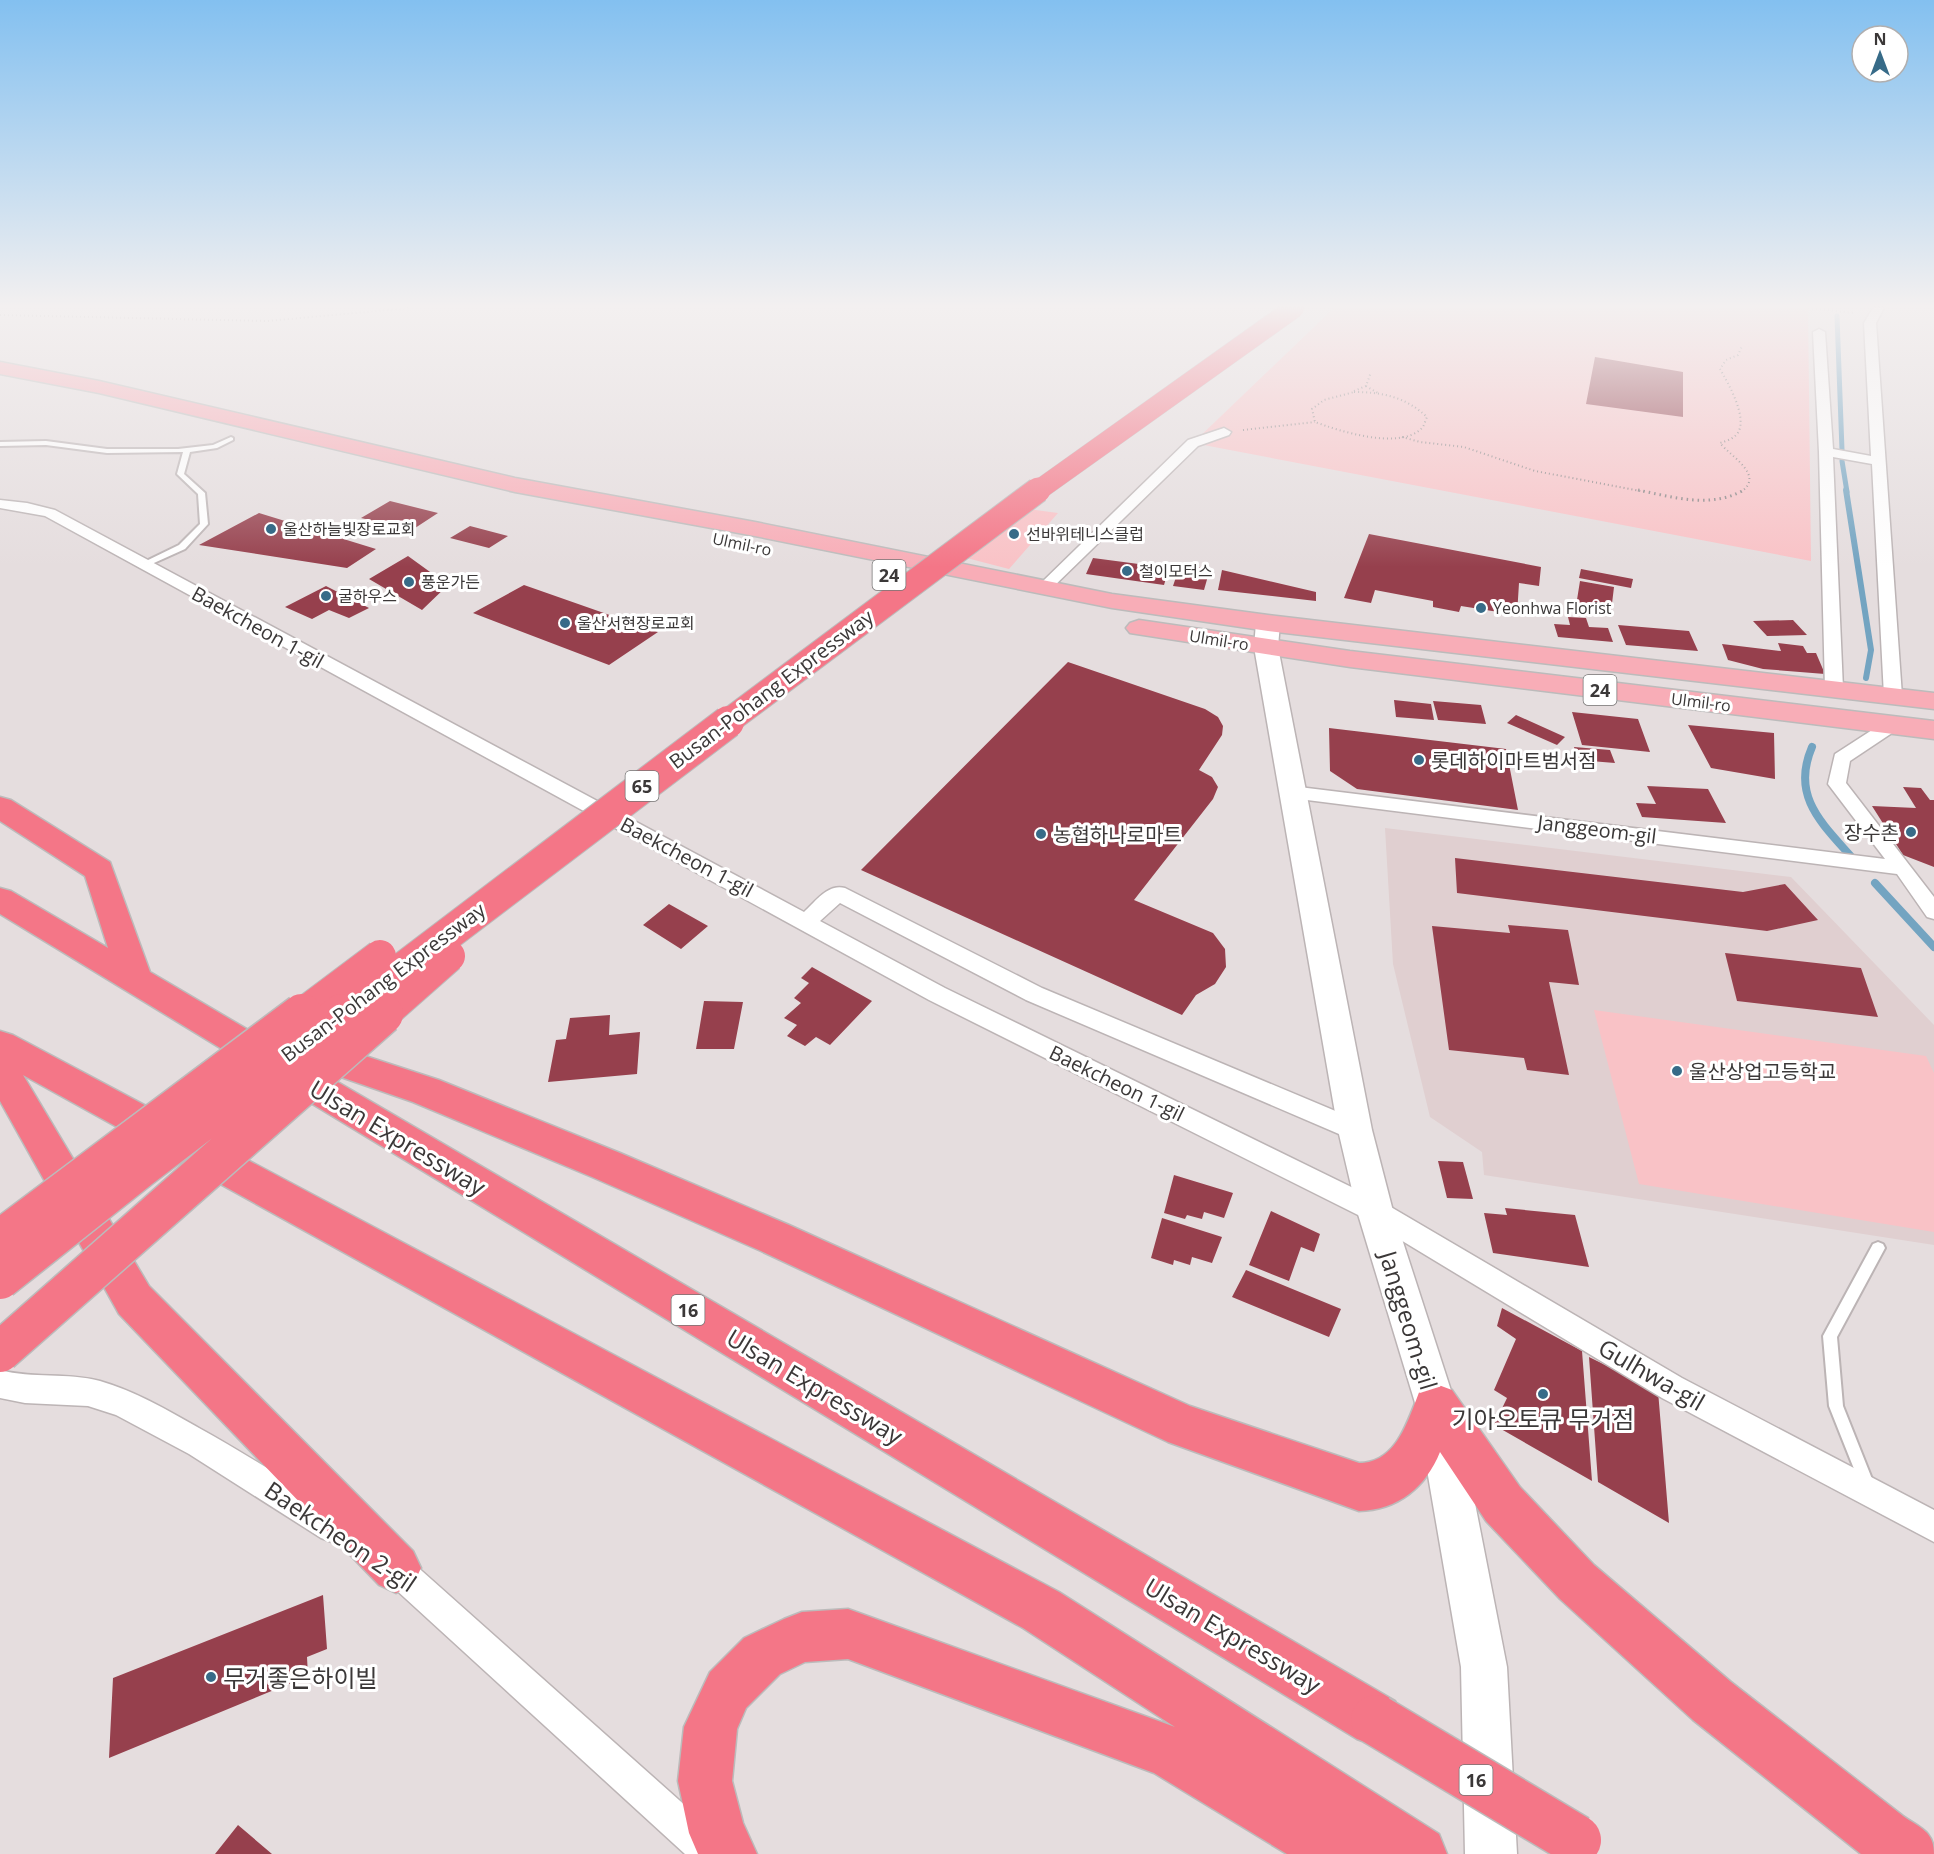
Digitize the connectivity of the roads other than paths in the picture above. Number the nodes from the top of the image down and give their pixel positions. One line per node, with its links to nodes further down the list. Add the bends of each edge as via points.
1 (44, 395): 9 (main road)
2 (131, 395): 17 (main road, Ulmil-ro / 24)
3 (210, 395): 17 (main road, via 485,460)
4 (1150, 395): 40 (highway, Busan-Pohang Expressway / 65, bridge, via 690,727)
5 (1171, 395): 26 (highway, Busan-Pohang Expressway / 65, bridge)
6 (1823, 395): 13 (street)
7 (1874, 395): 14 (street)
8 (1224, 432): 19 (street, via 1193,443)
9 (231, 439): 11 (main road); 12 (lane, via 215,447)
10 (0, 444): 12 (lane, via 46,443 107,451)
11 (253, 445)
12 (187, 450): 18 (lane, via 180,474 201,494 204,524 182,547)
13 (1826, 452): 14 (street); 21 (street)
14 (1878, 461): 22 (street)
15 (464, 494): 17 (main road)
16 (0, 504): 18 (street, Baekcheon 1-gil, via 50,513)
17 (610, 509): 19 (main road, Ulmil-ro / 24, via 766,531); 20 (main road, Ulmil-ro / 24, via 1104,622)
18 (145, 565): 33 (street, Baekcheon 1-gil)
19 (1045, 587): 20 (main road, Ulmil-ro / 24)
20 (1267, 635): 21 (main road, Ulmil-ro / 24); 24 (main road, Ulmil-ro / 24); 27 (main road, Janggeom-gil)
21 (1834, 689): 22 (main road, Ulmil-ro / 24)
22 (1893, 696): 23 (main road, Ulmil-ro / 24)
23 (1934, 701)
24 (1892, 725): 25 (main road, Ulmil-ro / 24); 29 (street, via 1841,758 1837,784)
25 (1934, 730)
26 (638, 789): 42 (highway, Busan-Pohang Expressway / 65, bridge, via 159,1153); 43 (highway, bridge)
27 (1291, 792): 29 (street, Janggeom-gil); 38 (main road, Janggeom-gil)
28 (0, 807): 34 (highway, via 99,870)
29 (1908, 874): 30 (street, Janggeom-gil); 32 (street)
30 (1934, 884)
31 (0, 898): 34 (highway, Ulsan Expressway / 16)
32 (1934, 912)
33 (806, 922): 38 (street, via 838,893 1034,994); 39 (street, Baekcheon 1-gil, via 937,994)
34 (136, 981): 35 (highway, Ulsan Expressway / 16)
35 (186, 1011): 45 (highway, via 426,1091 775,1238 1184,1426 1359,1487 1381,1485 1407,1469); 50 (highway, Ulsan Expressway / 16, bridge)
36 (0, 1045): 49 (highway, via 1041,1610)
37 (0, 1068): 48 (highway, via 134,1300)
38 (1355, 1130): 39 (main road, Janggeom-gil)
39 (1376, 1211): 45 (main road, Janggeom-gil); 46 (street, Gulhwa-gil, via 1672,1388)
40 (6, 1234)
41 (1878, 1248): 46 (lane, via 1830,1336 1836,1406 1858,1468)
42 (0, 1279)
43 (0, 1352)
44 (0, 1384): 48 (street, Baekcheon 2-gil, via 97,1394 145,1413)
45 (1436, 1406): 53 (main road, Janggeom-gil, via 1484,1667); 54 (highway, via 1503,1504 1577,1582 1712,1701)
46 (1872, 1494): 47 (street, Gulhwa-gil)
47 (1934, 1527)
48 (396, 1568): 51 (street, Baekcheon 2-gil)
49 (1379, 1845): 52 (highway, via 1170,1752 848,1634 802,1636 762,1656 728,1690 711,1727 705,1781 717,1833)
50 (1588, 1847)
51 (712, 1854)
52 (729, 1854)
53 (1491, 1854)
54 (1910, 1854)

